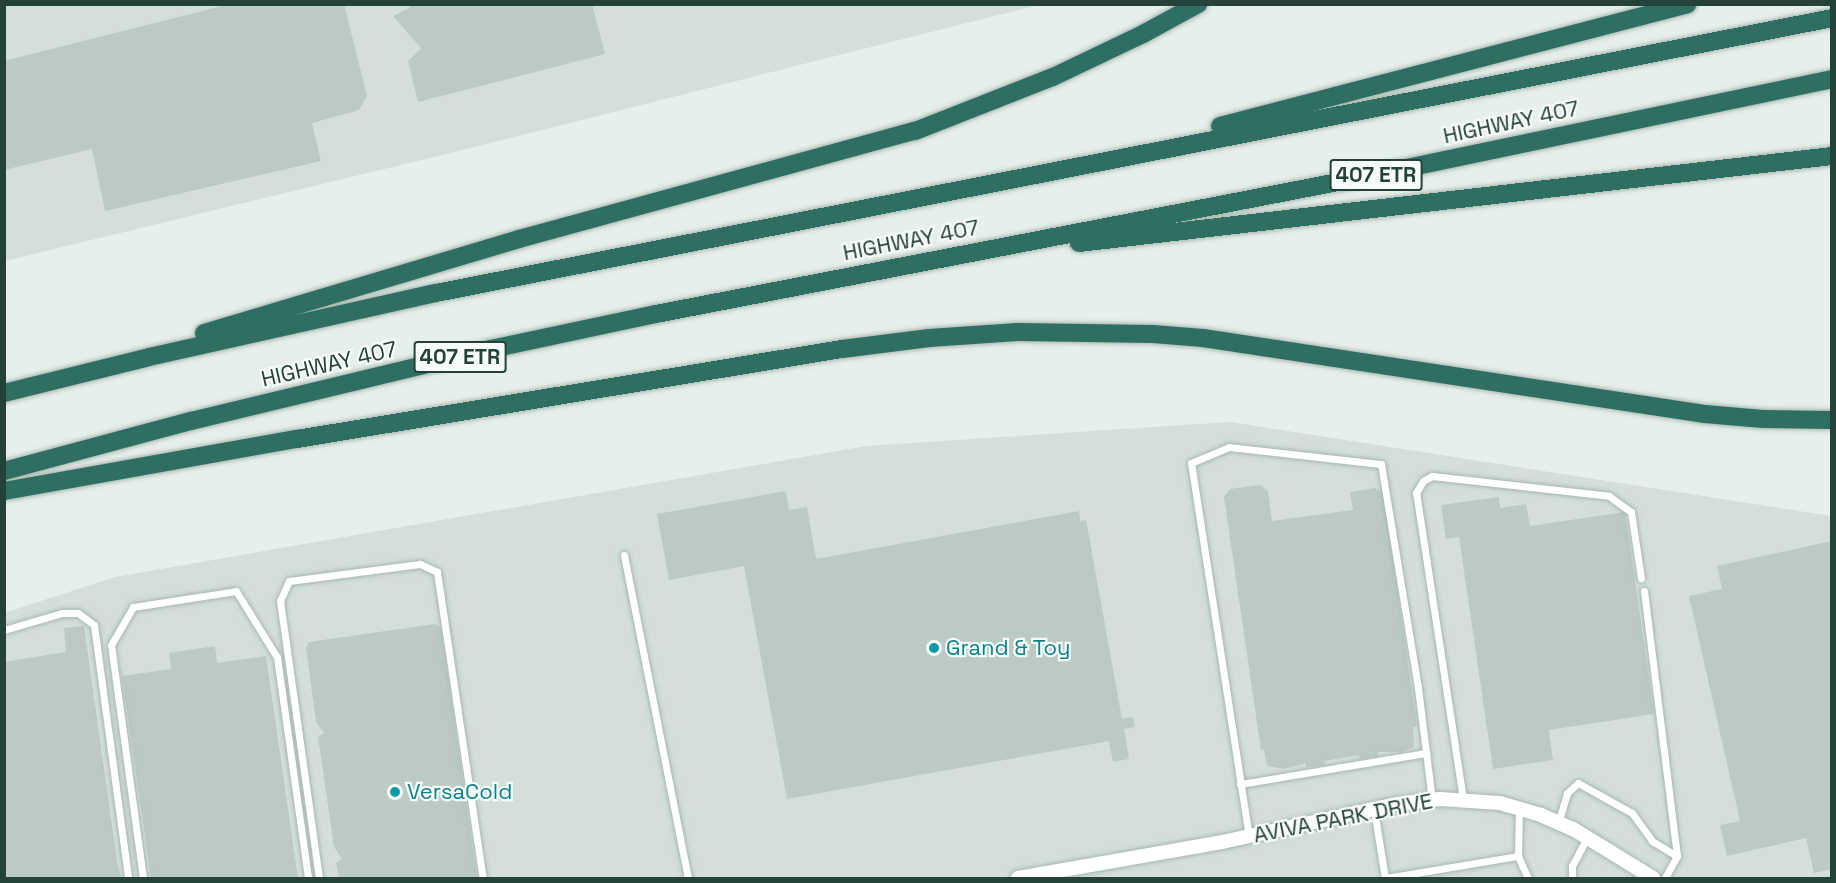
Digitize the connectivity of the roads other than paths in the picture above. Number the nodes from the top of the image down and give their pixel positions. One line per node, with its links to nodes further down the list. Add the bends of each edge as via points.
1 (1198, 4): 8 (highway, via 1053,77 915,131 519,239)
2 (1687, 4): 6 (highway)
3 (1832, 18): 6 (highway, HIGHWAY 407)
4 (1832, 79): 7 (highway, HIGHWAY 407 / 407 ETR, via 1354,179)
5 (1832, 156): 7 (highway)
6 (1043, 171): 8 (highway, HIGHWAY 407, via 425,296)
7 (919, 262): 10 (highway, HIGHWAY 407 / 407 ETR, via 491,350 191,421)
8 (6, 392)
9 (1832, 420): 11 (highway, via 1705,414 1203,338 1018,332 842,349)
10 (4, 471)
11 (4, 491)
12 (624, 555): 33 (lane)
13 (1641, 578): 18 (lane, via 1631,512 1609,495 1432,476 1423,481 1416,494)
14 (1644, 591): 26 (lane)
15 (4, 630): 28 (lane, via 62,613 78,613 94,625)
16 (1426, 753): 17 (lane); 17 (lane, via 1381,464 1229,447 1191,463); 19 (lane)
17 (1240, 784): 23 (lane)
18 (1463, 799): 19 (street, AVIVA PARK DRIVE); 20 (street, AVIVA PARK DRIVE)
19 (1432, 800): 21 (street, AVIVA PARK DRIVE)
20 (1519, 808): 22 (street, AVIVA PARK DRIVE); 25 (lane)
21 (1374, 810): 23 (street, AVIVA PARK DRIVE); 27 (lane)
22 (1558, 823): 24 (street, AVIVA PARK DRIVE); 26 (lane, via 1567,793 1578,783 1632,813 1652,841)
23 (1248, 837): 34 (street, AVIVA PARK DRIVE)
24 (1587, 838): 36 (lane, via 1572,866); 37 (street, AVIVA PARK DRIVE)
25 (1518, 856): 27 (lane); 35 (lane)
26 (1677, 856): 38 (lane)
27 (1386, 878)
28 (128, 879)
29 (143, 879): 30 (lane, via 111,645 133,607 236,591 277,657)
30 (308, 879)
31 (319, 879): 32 (lane, via 280,601 290,581 420,564 437,572)
32 (483, 879)
33 (688, 879)
34 (1018, 879)
35 (1528, 879)
36 (1572, 879)
37 (1653, 879)
38 (1665, 879)

